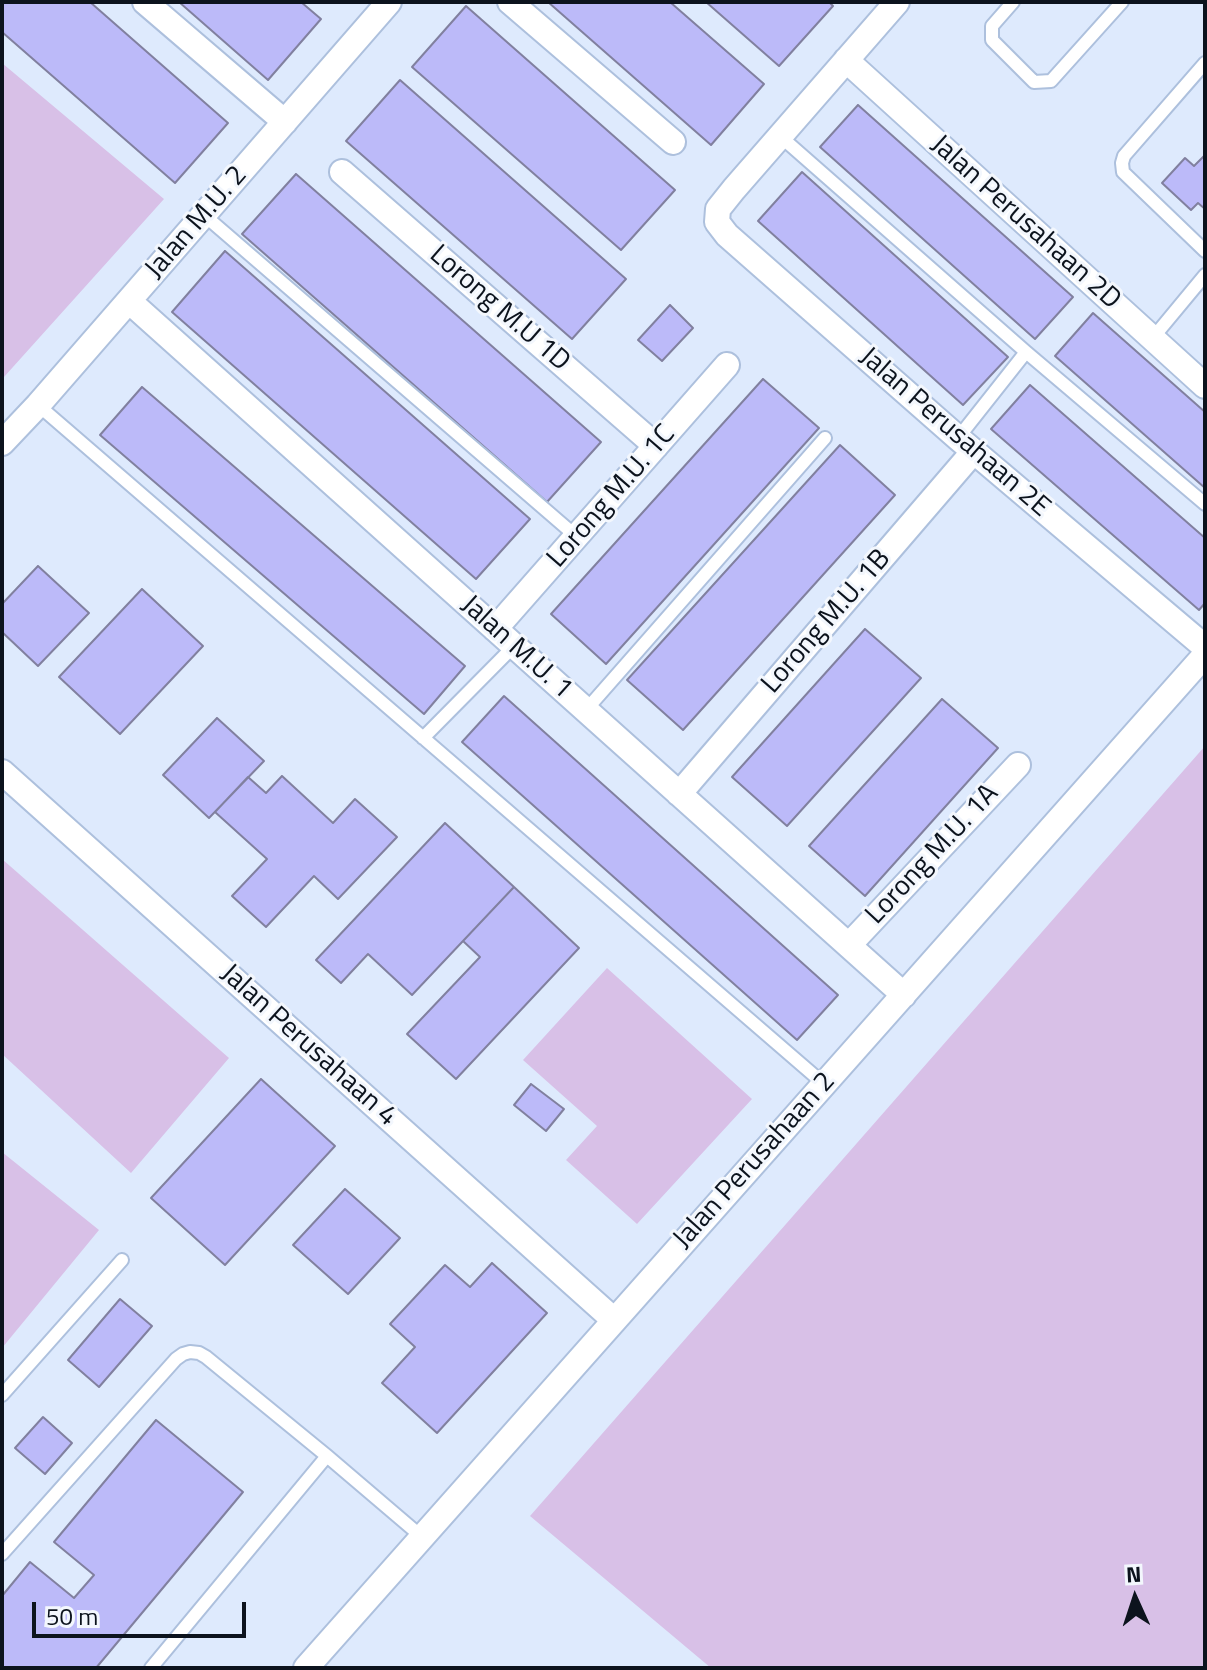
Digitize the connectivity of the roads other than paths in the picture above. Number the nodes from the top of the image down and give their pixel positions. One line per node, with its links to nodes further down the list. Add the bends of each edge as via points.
1 (145, 2): 9 (street)
2 (389, 2): 9 (street, Jalan M.U. 2)
3 (510, 2): 11 (street)
4 (897, 2): 7 (street)
5 (1013, 2): 6 (lane, via 992,26 992,40 1034,82 1051,81)
6 (1122, 2)
7 (846, 60): 10 (street); 17 (street, Jalan Perusahaan 2D)
8 (1205, 63): 14 (lane, via 1122,163 1123,172)
9 (285, 122): 13 (street, Jalan M.U. 2)
10 (780, 136): 18 (lane); 24 (street, Jalan Perusahaan 2E, via 718,209 717,222)
11 (673, 142)
12 (342, 172): 25 (street, Lorong M.U 1D)
13 (204, 215): 16 (street, Jalan M.U. 2); 27 (lane)
14 (1205, 251)
15 (1205, 275): 17 (lane)
16 (129, 301): 21 (street, Jalan M.U. 2); 28 (street, Jalan M.U. 1)
17 (1152, 339): 20 (street, Jalan Perusahaan 2D)
18 (1026, 352): 24 (lane); 26 (lane)
19 (727, 365): 25 (street, Lorong M.U. 1C)
20 (1205, 386)
21 (38, 405): 23 (street, Jalan M.U. 2); 33 (lane)
22 (825, 438): 32 (lane)
23 (2, 443)
24 (966, 444): 30 (street, Jalan Perusahaan 2E); 36 (street, Lorong M.U. 1B)
25 (656, 446): 27 (street, Lorong M.U. 1C)
26 (1205, 504)
27 (577, 537): 28 (street, Lorong M.U. 1C)
28 (495, 629): 29 (street, Jalan M.U. 1)
29 (514, 646): 32 (street, Jalan M.U. 1); 33 (lane)
30 (1205, 647)
31 (1205, 655): 38 (street, Jalan Perusahaan 2)
32 (586, 710): 36 (street, Jalan M.U. 1)
33 (423, 738): 39 (lane)
34 (1018, 765): 37 (street, Lorong M.U. 1A)
35 (2, 772): 41 (street, Jalan Perusahaan 4)
36 (679, 794): 37 (street, Jalan M.U. 1)
37 (849, 945): 38 (street, Jalan M.U. 1)
38 (904, 995): 39 (street, Jalan Perusahaan 2)
39 (824, 1084): 41 (street, Jalan Perusahaan 2)
40 (122, 1260): 42 (lane)
41 (614, 1320): 44 (street, Jalan Perusahaan 2)
42 (2, 1395)
43 (327, 1456): 44 (lane); 45 (lane, via 206,1357 183,1354); 46 (lane)
44 (422, 1537): 47 (street, Jalan Perusahaan 2)
45 (2, 1554)
46 (151, 1668)
47 (306, 1668)

